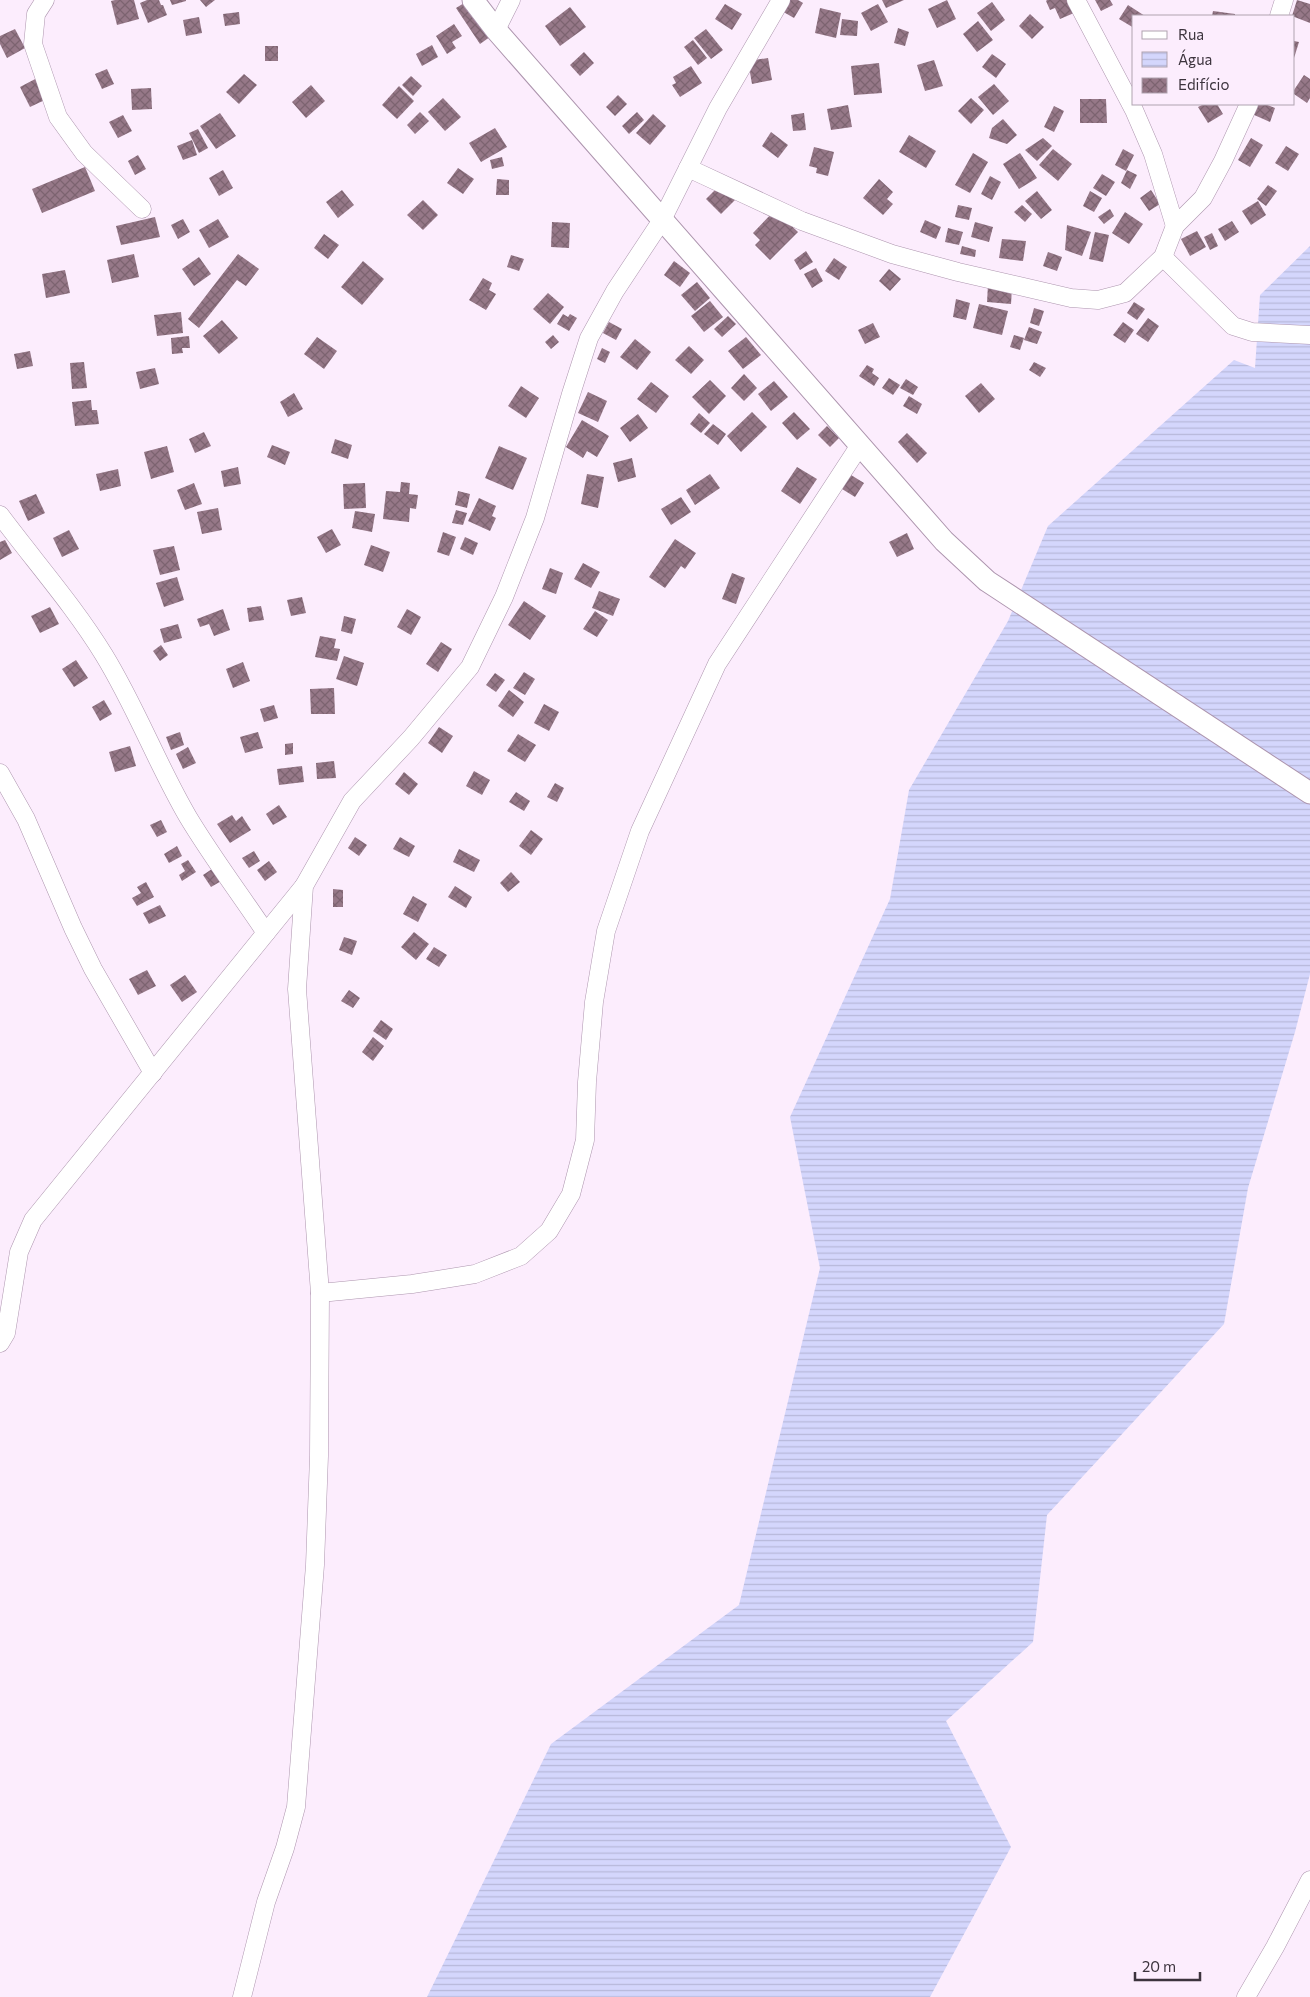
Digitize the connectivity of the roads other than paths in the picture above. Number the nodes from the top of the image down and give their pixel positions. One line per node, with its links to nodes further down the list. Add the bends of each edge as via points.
1 (45, 0): 11 (street, via 36,14 33,44 58,117 84,152)
2 (472, 0): 8 (street)
3 (511, 0): 8 (street)
4 (781, 0): 10 (street, via 718,108)
5 (1076, 0): 13 (street, via 1134,110 1153,154)
6 (1284, 0): 7 (street)
7 (1279, 15)
8 (496, 30): 12 (street)
9 (1249, 105): 13 (street, via 1203,198)
10 (688, 168): 12 (street); 14 (street, via 802,221 892,254 1071,298 1098,300 1125,293)
11 (142, 209)
12 (662, 220): 16 (street); 20 (street, via 615,290 589,338 535,518 504,597 470,667 411,738 352,801)
13 (1175, 226): 14 (street)
14 (1163, 257): 15 (street, via 1233,326 1252,332)
15 (1310, 335)
16 (860, 445): 19 (street, via 944,541 987,581); 23 (street, via 718,664 640,831 606,931 594,1002 585,1140 571,1194 549,1230 520,1256 475,1274)
17 (0, 516): 21 (street, via 103,654 130,700 188,817)
18 (0, 773): 22 (street, via 26,819 93,970)
19 (1310, 793)
20 (304, 886): 21 (street); 23 (street, via 297,989)
21 (266, 933): 22 (street)
22 (153, 1073): 24 (street, via 33,1220 19,1252 6,1333)
23 (320, 1293): 26 (street, via 316,1555 296,1807 266,1902)
24 (0, 1343)
25 (1310, 1880): 27 (street)
26 (242, 1997)
27 (1246, 1997)

